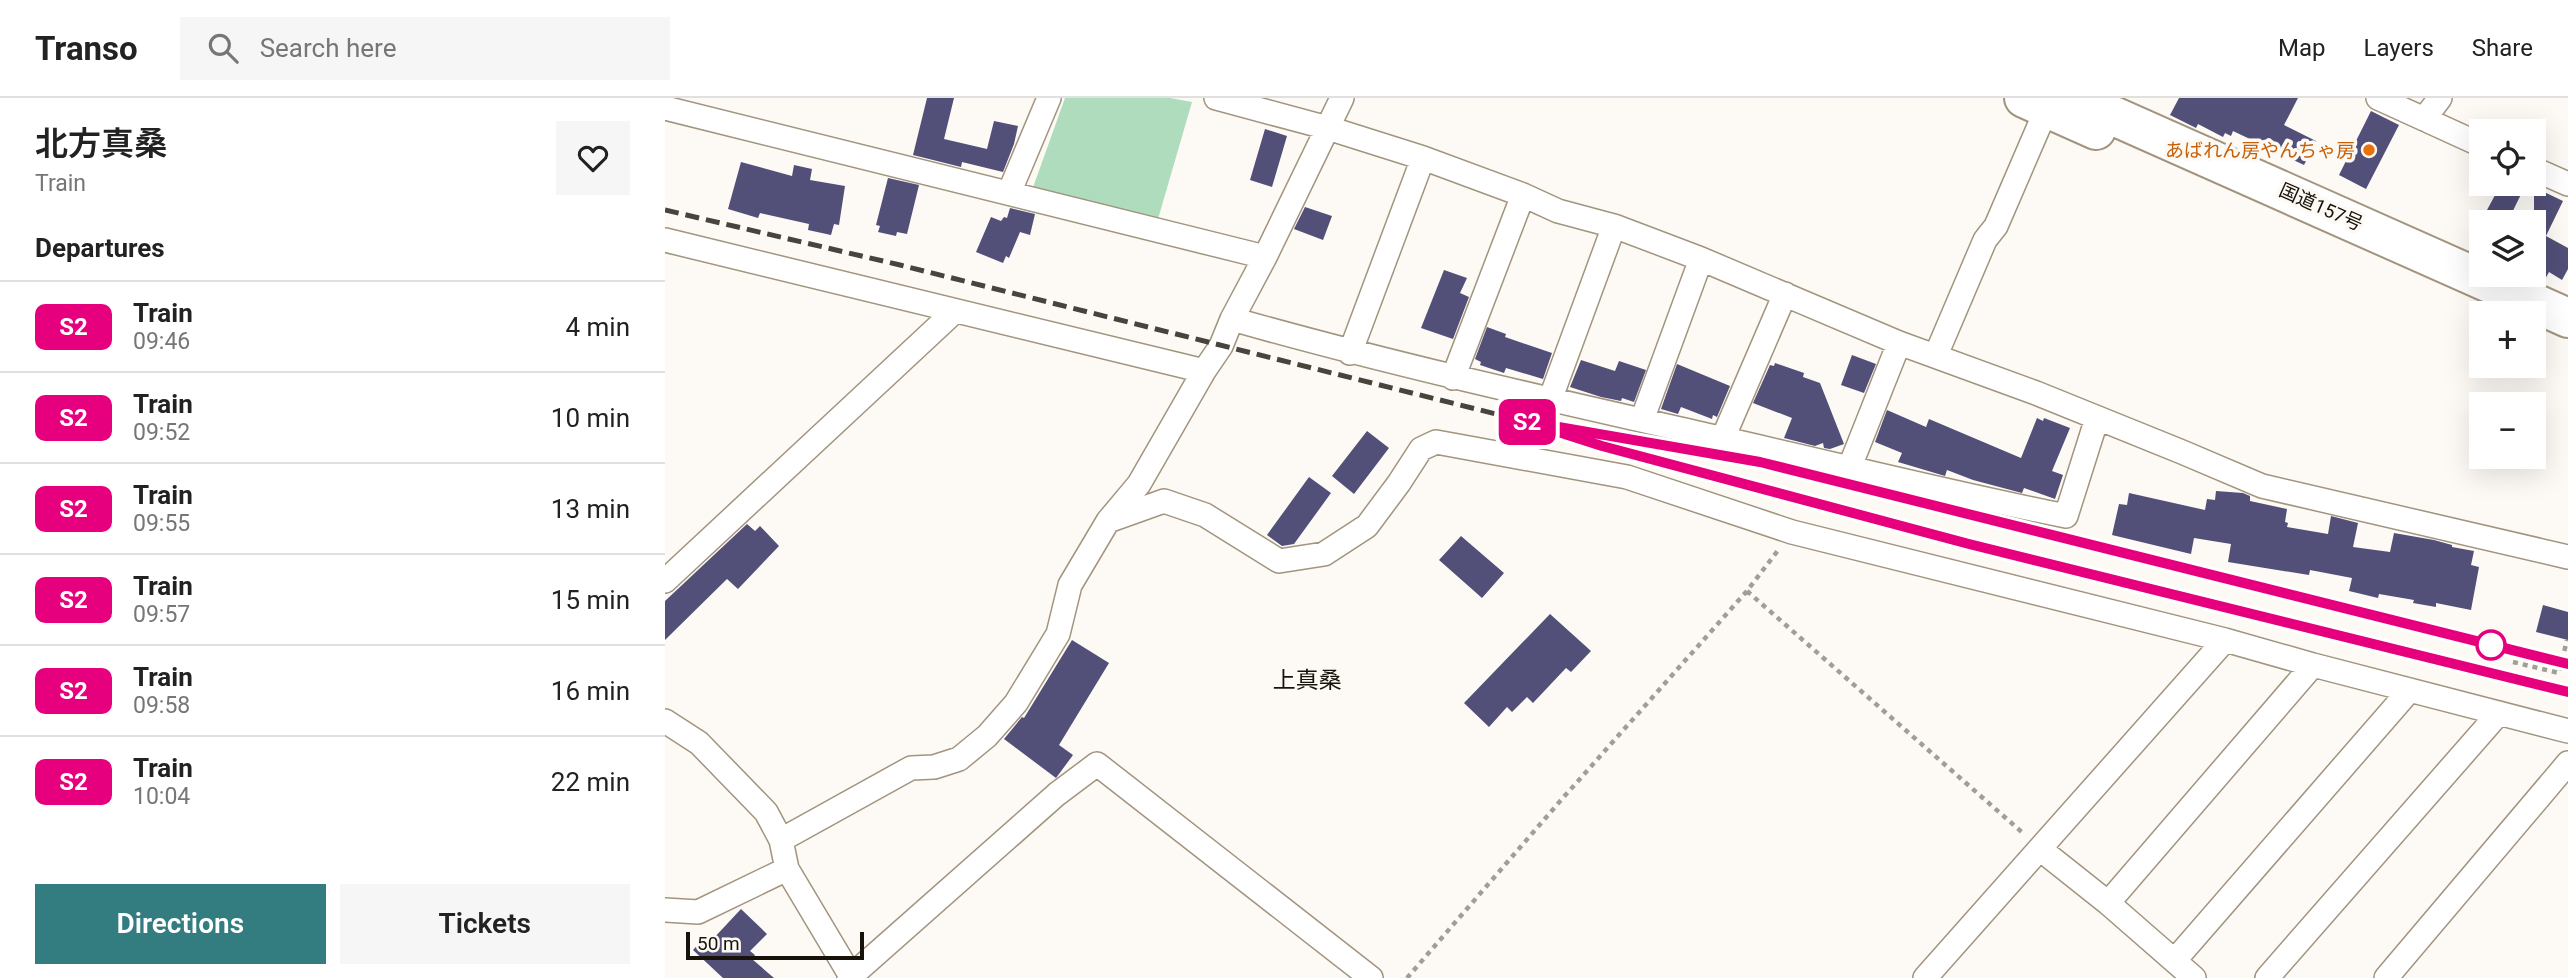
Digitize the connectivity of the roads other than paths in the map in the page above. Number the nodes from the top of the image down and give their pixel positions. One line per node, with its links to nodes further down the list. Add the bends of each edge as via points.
1 (1049, 98): 14 (street)
2 (1216, 98): 9 (street)
3 (1342, 98): 9 (street)
4 (2378, 98): 8 (street)
5 (2440, 98): 8 (street)
6 (2052, 101): 21 (highway, 国道157号); 24 (highway, 国道157号, via 2385,235); 29 (street)
7 (665, 107): 14 (street)
8 (2424, 119): 10 (street)
9 (1328, 128): 11 (street); 18 (street)
10 (2469, 140)
11 (1423, 158): 15 (street); 28 (street)
12 (2546, 174): 13 (street)
13 (2568, 184)
14 (1009, 193): 18 (street)
15 (1523, 195): 16 (street, via 1558,211); 31 (street)
16 (1614, 226): 19 (street); 32 (street)
17 (665, 240): 22 (street)
18 (1265, 257): 23 (street)
19 (1701, 259): 20 (street); 34 (street)
20 (1785, 294): 27 (street); 35 (street)
21 (2481, 301)
22 (954, 311): 30 (street); 39 (street)
23 (1232, 318): 28 (street); 30 (street)
24 (2568, 318)
25 (2546, 330): 26 (highway)
26 (2568, 340)
27 (1899, 343): 29 (street); 36 (street)
28 (1350, 353): 31 (street)
29 (1936, 355): 33 (street)
30 (1204, 371): 37 (street, via 1139,484)
31 (1453, 378): 32 (street)
32 (1549, 400): 34 (street)
33 (2097, 418): 36 (street, via 2066,516); 38 (street, via 2262,486)
34 (1642, 420): 35 (street)
35 (1723, 438): 36 (street)
36 (1849, 469)
37 (1108, 521): 40 (street, via 1164,501 1205,515 1279,561 1324,554 1367,526 1421,449 1436,442 1627,477 1792,532); 47 (street, via 1070,585 1058,634 1016,703 987,736 959,759 911,768)
38 (2568, 557)
39 (665, 581)
40 (2225, 640): 41 (street); 48 (street)
41 (2313, 665): 42 (street); 50 (street)
42 (2409, 691): 43 (street); 52 (street)
43 (2499, 713): 45 (street); 57 (street)
44 (665, 721): 47 (street, via 699,743 766,812)
45 (2568, 731)
46 (2568, 762): 58 (street)
47 (781, 840): 49 (street)
48 (2040, 849): 50 (street); 55 (street)
49 (787, 869): 51 (street, via 698,912); 53 (street)
50 (2108, 903): 52 (street)
51 (665, 910)
52 (2175, 960): 56 (street)
53 (850, 978): 54 (street, via 1097,764)
54 (1371, 978)
55 (1925, 978)
56 (2194, 978)
57 (2267, 978)
58 (2386, 978)

